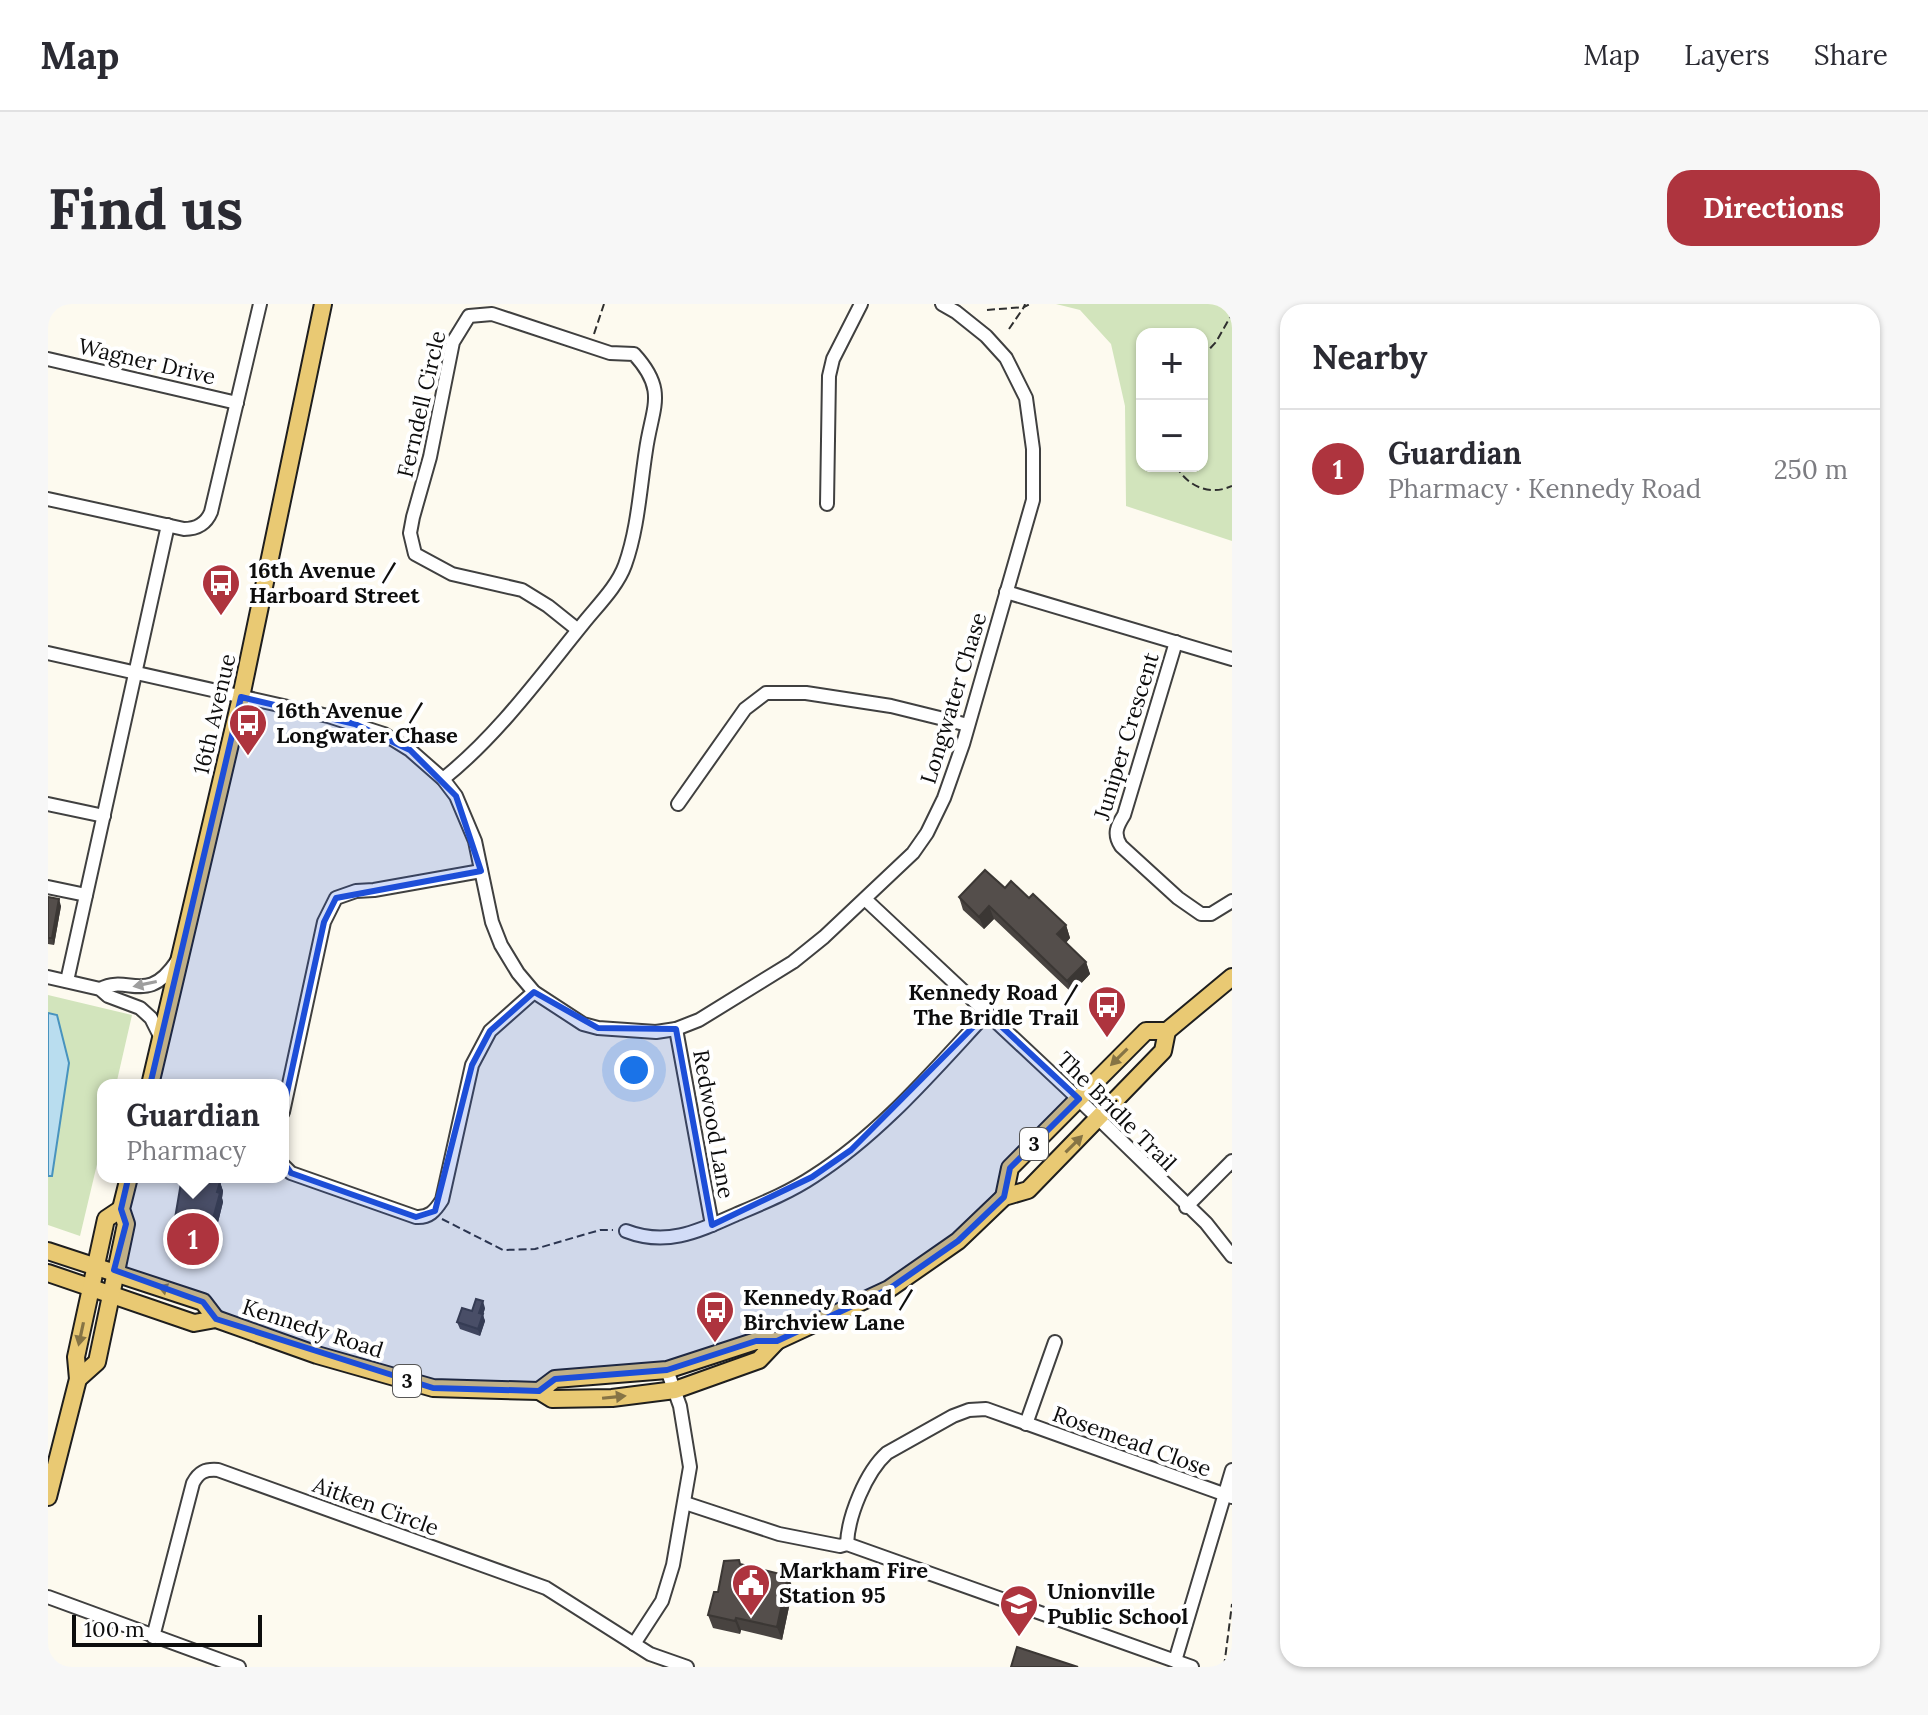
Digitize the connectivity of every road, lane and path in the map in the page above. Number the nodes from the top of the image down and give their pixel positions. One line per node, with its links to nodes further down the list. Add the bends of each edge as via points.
1 (260, 304): 14 (street)
2 (323, 304): 26 (main road, 16th Avenue)
3 (604, 304): 11 (path)
4 (861, 304): 18 (street, via 829,376)
5 (942, 304): 20 (street, Longwater Chase, via 1006,358 1026,398 1033,500)
6 (1030, 304): 7 (path)
7 (1024, 306): 8 (path); 10 (path)
8 (987, 310)
9 (1232, 314): 12 (path)
10 (1009, 329)
11 (590, 346): 21 (street, Ferndell Circle, via 634,354 655,385 656,402 624,568); 21 (street, Ferndell Circle, via 492,314 469,316 453,342 410,533 415,554 438,568 522,590)
12 (1208, 351)
13 (48, 359): 14 (street, Wagner Drive)
14 (237, 403): 19 (street, via 208,518 192,529)
15 (1180, 472): 16 (path, via 1197,487 1219,491)
16 (1232, 486)
17 (48, 499): 19 (street)
18 (827, 504)
19 (168, 525): 25 (street)
20 (1006, 592): 22 (street); 27 (street, Longwater Chase)
21 (578, 630): 28 (street, Ferndell Circle, via 500,725)
22 (1176, 642): 24 (street); 36 (street, Juniper Crescent, via 1116,839 1201,914)
23 (48, 653): 25 (street, Longwater Chase)
24 (1232, 659)
25 (137, 673): 26 (street, Longwater Chase); 31 (street)
26 (241, 697): 28 (street, Longwater Chase, via 384,734); 37 (main road, 16th Avenue)
27 (968, 725): 30 (street, via 891,706 806,693 766,693 745,709); 35 (street, Longwater Chase, via 927,833)
28 (443, 779): 32 (street, Longwater Chase, via 475,841)
29 (48, 804): 31 (street)
30 (678, 804)
31 (104, 816): 34 (street)
32 (481, 871): 42 (street, Longwater Chase, via 501,945); 48 (street, via 336,898 324,922)
33 (48, 887): 34 (street)
34 (86, 895): 40 (street)
35 (865, 899): 43 (street, The Bridle Trail); 44 (street, Longwater Chase, via 793,962)
36 (1232, 901)
37 (180, 957): 41 (street, one-way to 41, via 157,983); 46 (main road, 16th Avenue)
38 (48, 977): 40 (street)
39 (1232, 977): 45 (main road, Kennedy Road / 3)
40 (67, 981): 41 (street)
41 (100, 989): 46 (street, via 140,1008)
42 (534, 992): 44 (street, Longwater Chase, via 598,1028); 57 (street, via 490,1031 479,1049 442,1200)
43 (987, 1013): 49 (street, The Bridle Trail); 58 (street, Redwood Lane, via 851,1150 812,1177)
44 (676, 1029): 58 (street, Redwood Lane)
45 (1167, 1031): 49 (main road, Kennedy Road / 3, one-way to 49, via 1146,1031); 50 (main road, Kennedy Road / 3, via 1163,1051)
46 (161, 1038): 47 (main road, 16th Avenue)
47 (151, 1079)
48 (289, 1084)
49 (1079, 1099): 50 (street, The Bridle Trail); 54 (main road, Kennedy Road / 3, via 1010,1168)
50 (1097, 1120): 54 (main road, Kennedy Road / 3, one-way to 50, via 1028,1190); 55 (street, The Bridle Trail)
51 (1232, 1161): 55 (street)
52 (289, 1171): 57 (street, via 416,1217)
53 (128, 1183): 56 (main road)
54 (1004, 1197): 68 (main road, Kennedy Road / 3, via 958,1241 889,1289)
55 (1186, 1207): 61 (street, The Bridle Trail)
56 (121, 1209): 62 (main road, via 107,1218); 63 (main road, via 126,1224)
57 (431, 1213): 59 (path, via 503,1250 535,1249 600,1230)
58 (712, 1225): 59 (street, Redwood Lane, via 646,1239)
59 (626, 1231)
60 (48, 1251): 62 (main road, Kennedy Road / 3)
61 (1232, 1256)
62 (96, 1265): 63 (main road, Kennedy Road / 3); 65 (main road)
63 (114, 1270): 66 (main road); 67 (main road, Kennedy Road / 3, one-way to 63, via 203,1302)
64 (48, 1273): 65 (main road, Kennedy Road / 3)
65 (91, 1289): 66 (main road, Kennedy Road / 3); 71 (main road, one-way to 71, via 76,1357)
66 (110, 1296): 67 (main road, Kennedy Road / 3, via 194,1323); 71 (main road, via 97,1362)
67 (216, 1319): 73 (main road, Kennedy Road / 3, via 433,1388)
68 (777, 1341): 70 (main road, Kennedy Road / 3, via 756,1341); 72 (main road, Kennedy Road / 3, via 759,1360)
69 (1055, 1342): 74 (street, Rosemead Close)
70 (667, 1370): 72 (street); 73 (main road, Kennedy Road / 3, via 555,1379)
71 (78, 1379): 77 (main road)
72 (675, 1390): 73 (main road, Kennedy Road / 3, one-way to 72, via 552,1399); 78 (street, via 690,1467)
73 (539, 1391)
74 (1026, 1424): 76 (street, Rosemead Close); 79 (street, Rosemead Close, via 986,1409 969,1410 887,1453 870,1474 847,1529)
75 (1232, 1470): 76 (street)
76 (1228, 1496): 84 (street)
77 (48, 1497)
78 (685, 1503): 79 (street, via 779,1534); 83 (street, via 662,1601)
79 (847, 1544): 84 (street)
80 (48, 1597): 82 (street)
81 (1232, 1604): 88 (path)
82 (153, 1637): 83 (street, Aitken Circle, via 193,1483 198,1473 210,1469 546,1588); 85 (street)
83 (634, 1644): 86 (street, Aitken Circle)
84 (1175, 1661): 87 (street)
85 (239, 1667)
86 (687, 1667)
87 (1192, 1667)
88 (1224, 1667)

